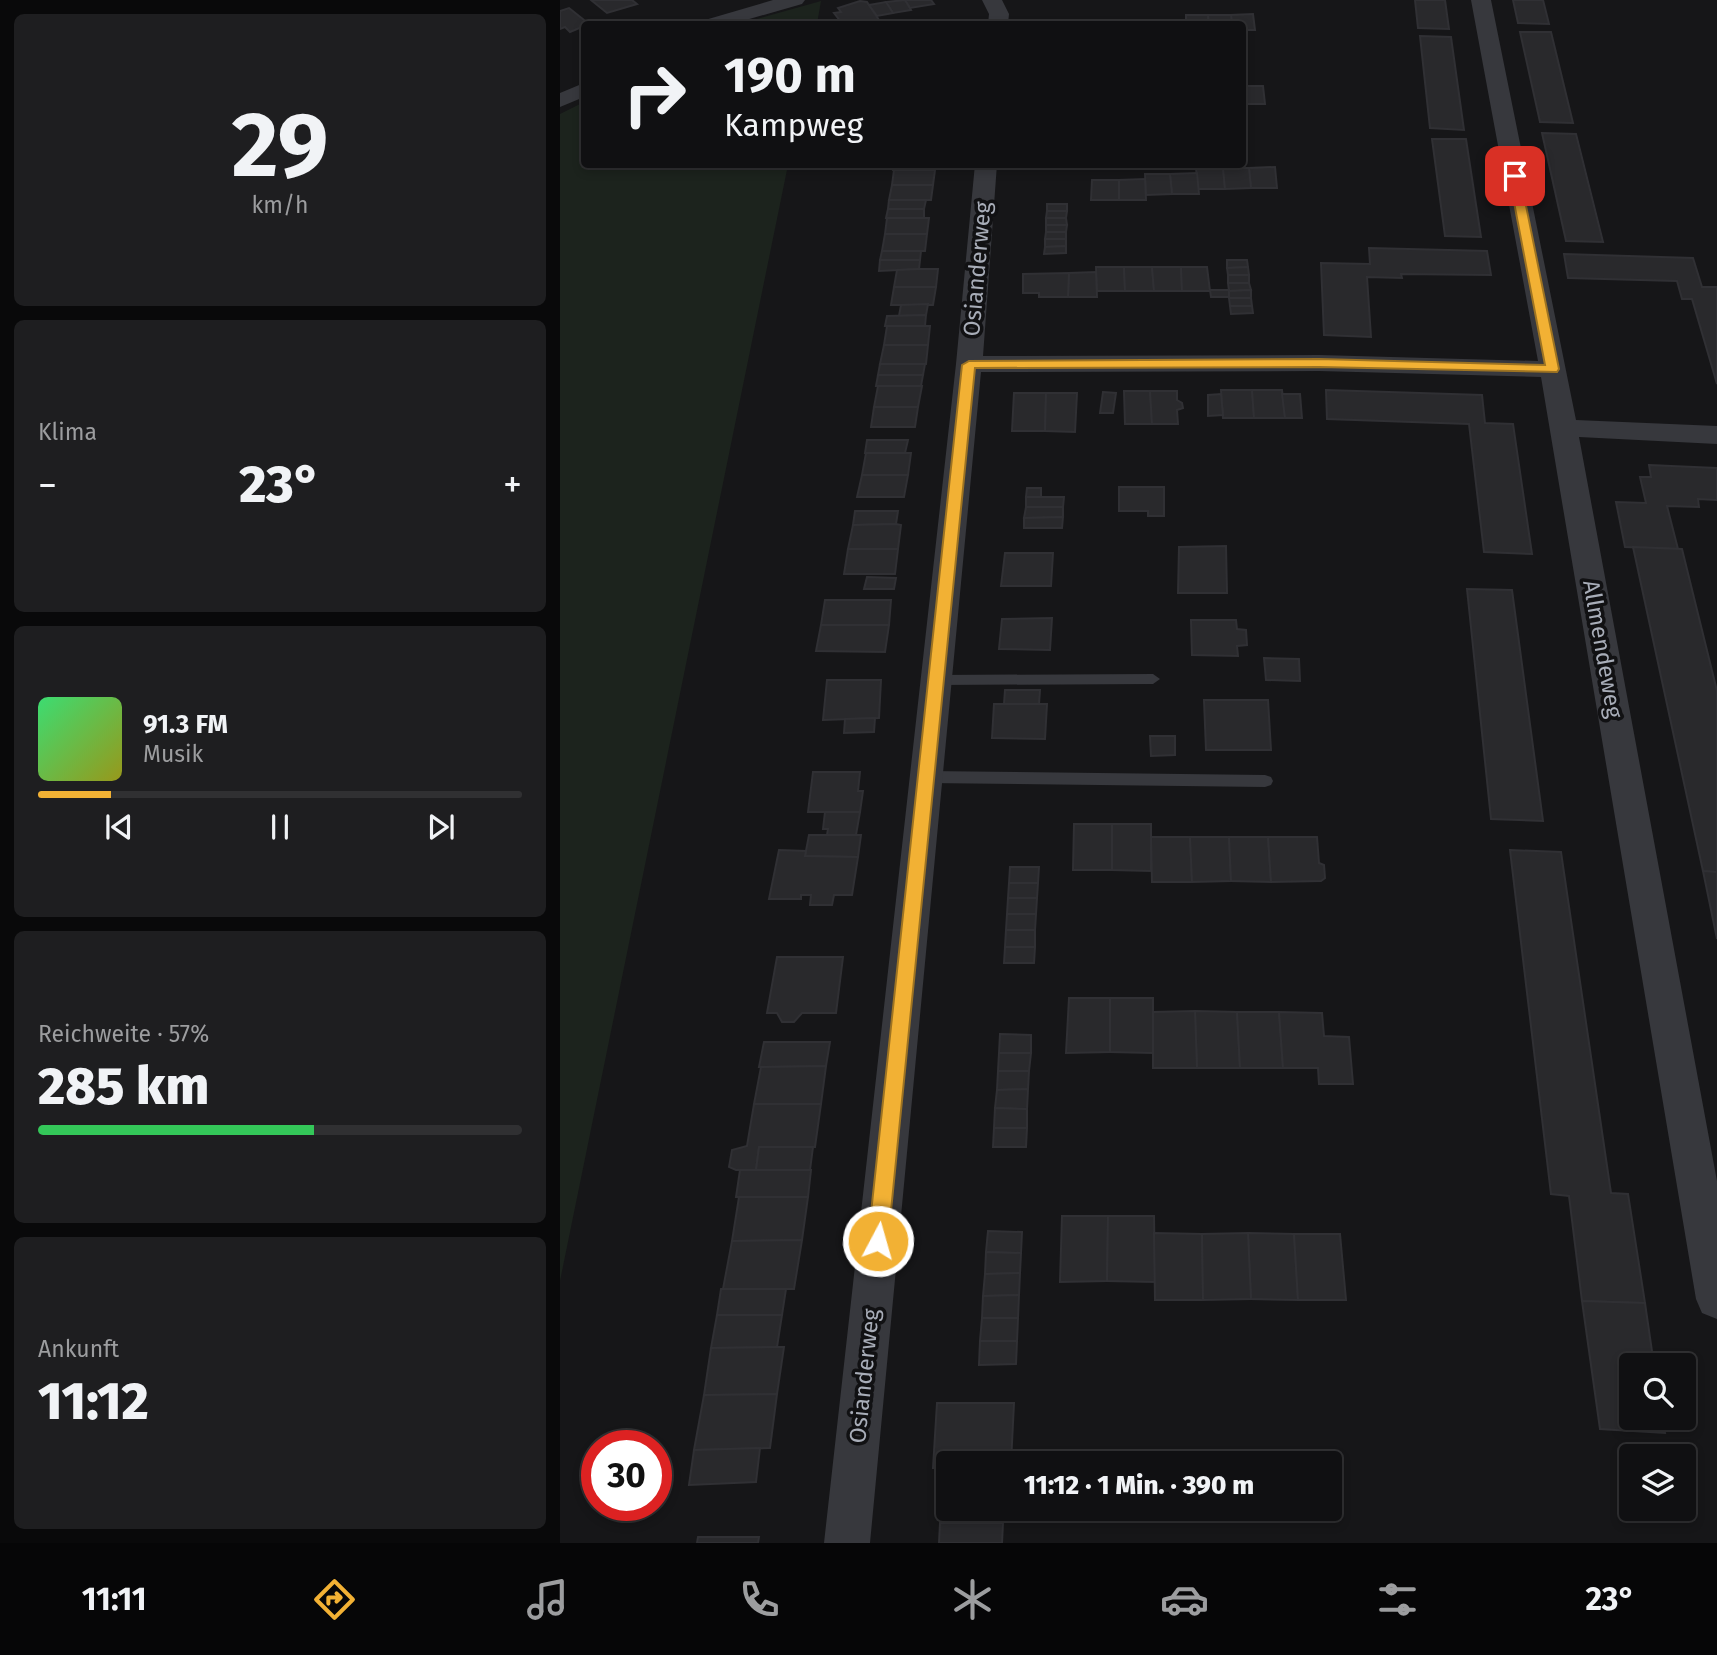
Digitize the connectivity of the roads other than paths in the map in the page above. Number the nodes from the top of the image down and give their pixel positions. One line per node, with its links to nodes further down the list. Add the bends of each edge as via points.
1 (794, 0): 4 (street)
2 (992, 0): 5 (street)
3 (1481, 0): 10 (street, Allmendeweg)
4 (722, 21)
5 (998, 21)
6 (581, 90): 7 (street)
7 (560, 101)
8 (986, 168): 9 (street, Osianderweg)
9 (969, 365): 10 (street, via 1319,363); 14 (street, Osianderweg)
10 (1552, 369): 11 (street, Allmendeweg)
11 (1563, 428): 12 (street); 17 (street, Allmendeweg)
12 (1717, 435)
13 (1153, 679): 14 (lane)
14 (936, 680): 15 (street, Osianderweg)
15 (926, 777): 16 (lane); 18 (street, Osianderweg)
16 (1265, 781)
17 (1717, 1299)
18 (847, 1543)

